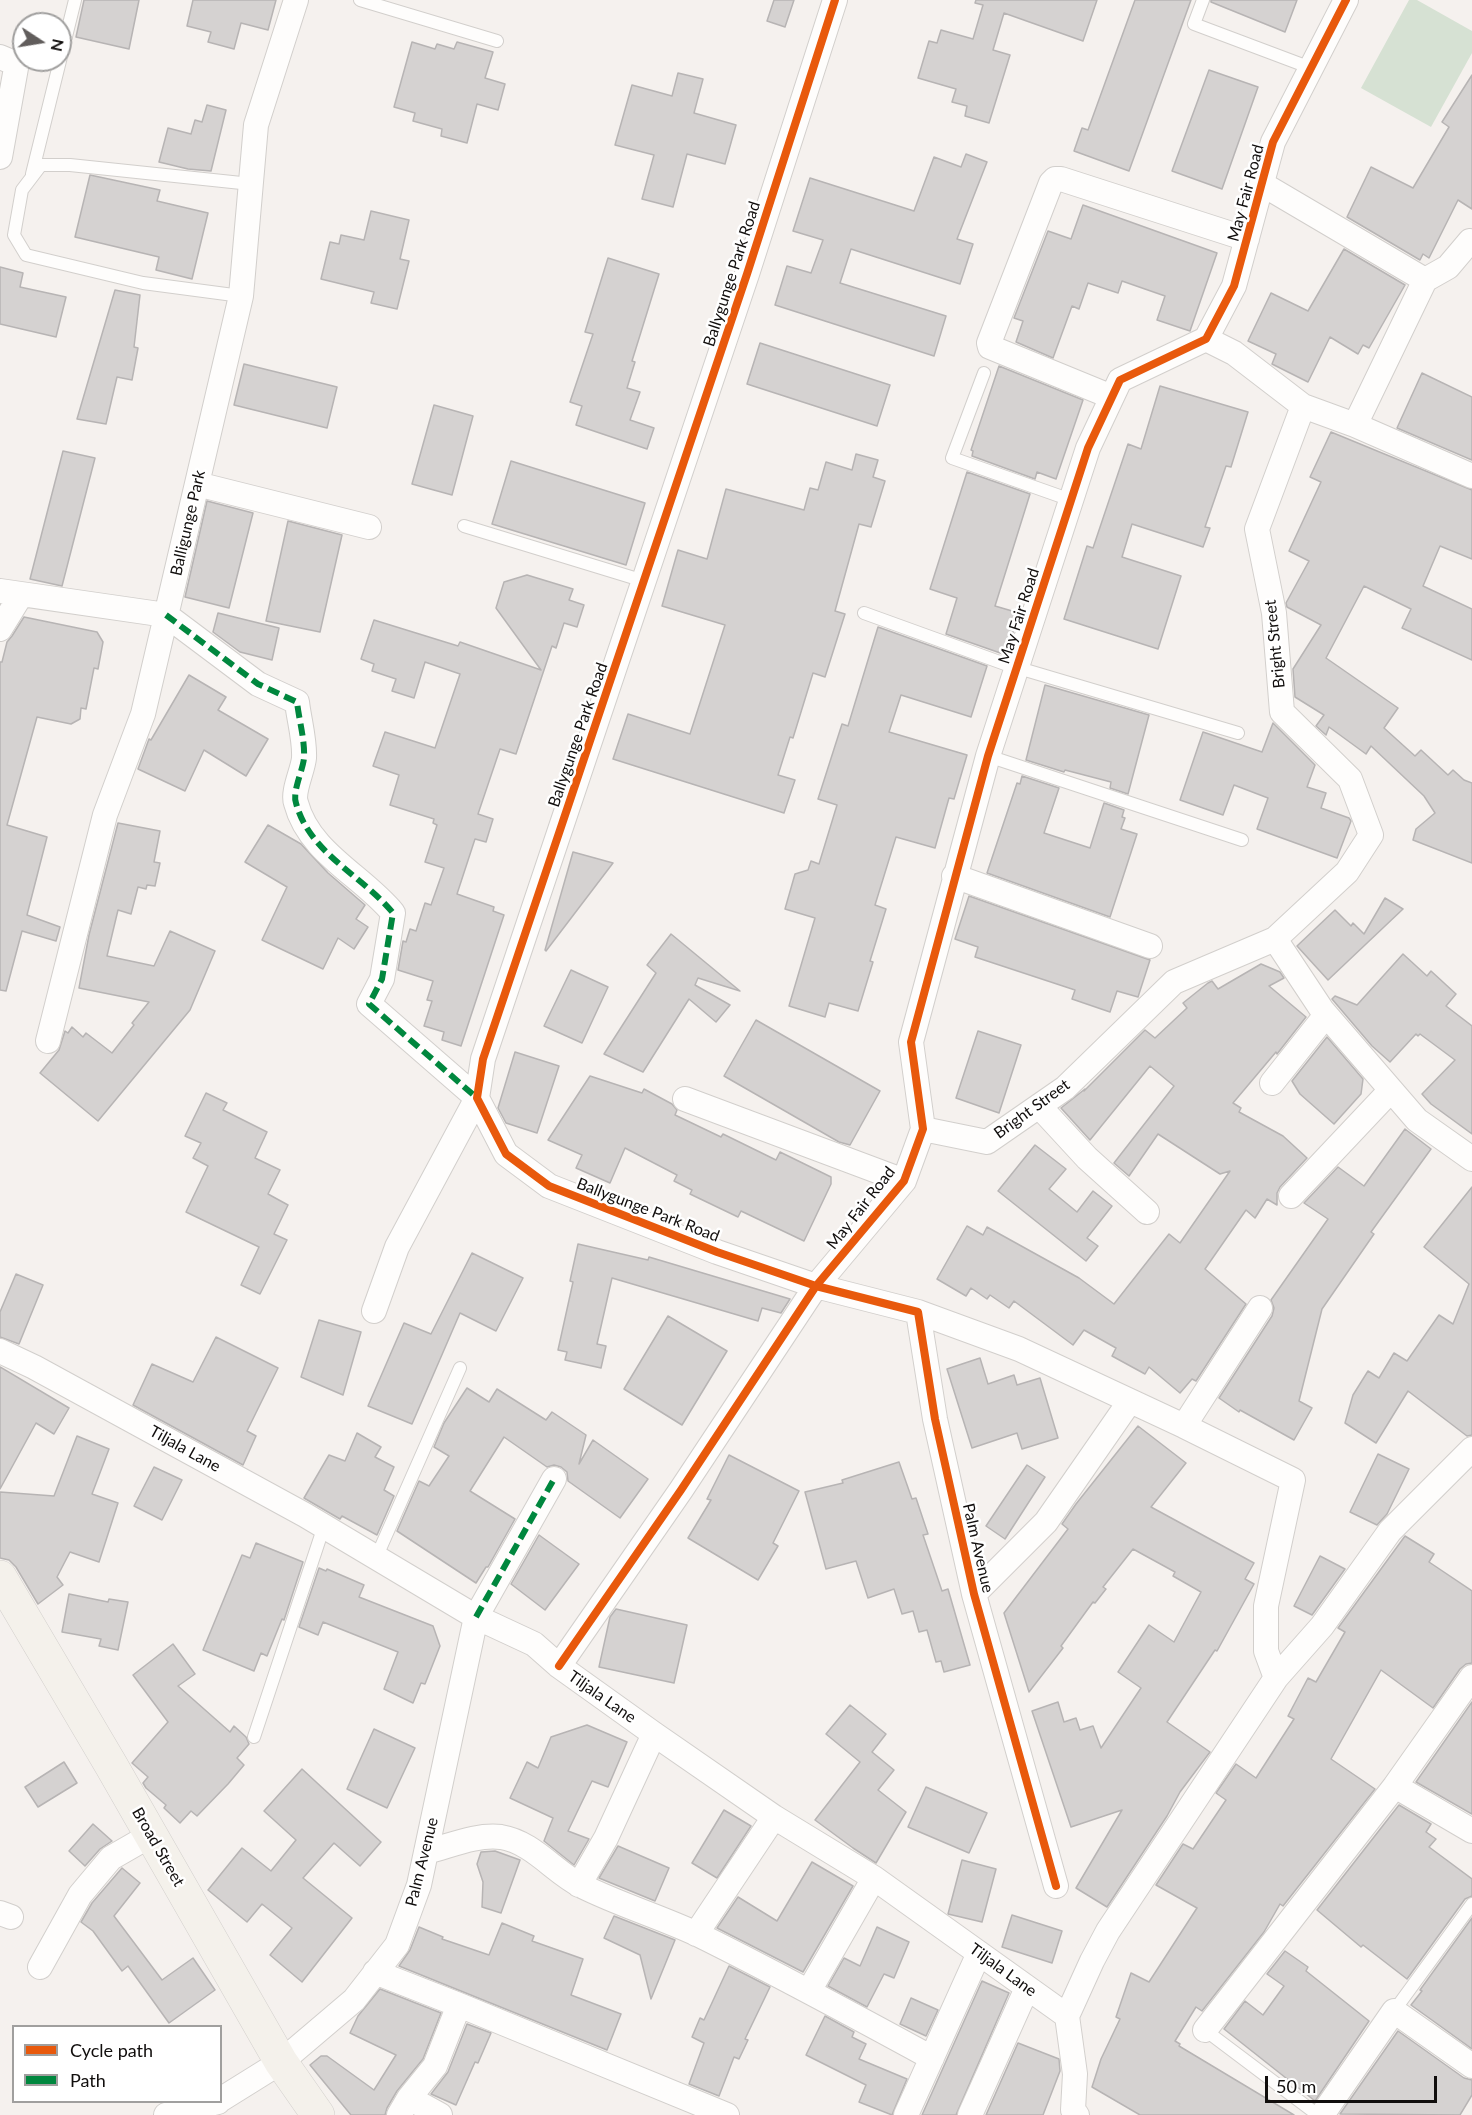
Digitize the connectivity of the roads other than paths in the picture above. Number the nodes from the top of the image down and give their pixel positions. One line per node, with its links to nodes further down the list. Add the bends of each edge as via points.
1 (75, 0): 11 (lane)
2 (296, 0): 12 (street, Balligunge Park, via 256,125)
3 (360, 0): 7 (lane)
4 (835, 0): 28 (street, Ballygunge Park Road)
5 (1203, 0): 9 (lane, via 1194,24)
6 (1346, 0): 9 (street, May Fair Road)
7 (497, 41)
8 (0, 57): 10 (street, via 16,68)
9 (1311, 68): 13 (street, May Fair Road, via 1273,142)
10 (0, 157)
11 (31, 178): 12 (lane, via 41,165 70,165); 17 (lane, via 22,190 14,236 26,255 143,283)
12 (250, 184): 17 (street, Balligunge Park)
13 (1262, 184): 14 (street, May Fair Road); 16 (street)
14 (1247, 239): 18 (street, May Fair Road, via 1234,286); 20 (street, via 1055,179 990,347)
15 (1470, 241): 16 (street, via 1448,267)
16 (1425, 280): 22 (street)
17 (241, 296): 24 (street, Balligunge Park)
18 (1206, 339): 20 (street, May Fair Road, via 1120,381); 21 (street, via 1234,353)
19 (984, 373): 25 (lane, via 952,458)
20 (1112, 397): 25 (street, May Fair Road, via 1088,448)
21 (1303, 406): 22 (street); 38 (street, Bright Street, via 1257,529 1274,613 1282,712 1350,779 1371,835 1347,872)
22 (1355, 425): 23 (street)
23 (1472, 476)
24 (197, 484): 27 (street); 31 (street, Balligunge Park)
25 (1071, 500): 33 (street, May Fair Road)
26 (464, 526): 28 (lane)
27 (369, 527)
28 (644, 581): 44 (street, Ballygunge Park Road, via 483,1059)
29 (10, 593): 31 (street); 32 (street)
30 (864, 613): 33 (lane)
31 (166, 615): 41 (street, Balligunge Park, via 143,714 105,815); 44 (street, via 258,684 297,702 304,757 295,801 307,827 333,860 380,896 393,913 382,979 369,1004)
32 (0, 629)
33 (1017, 667): 34 (lane); 35 (street, May Fair Road)
34 (1238, 733)
35 (988, 756): 36 (lane); 37 (street, May Fair Road)
36 (1242, 840)
37 (954, 876): 39 (street); 47 (street, May Fair Road, via 911,1042)
38 (1275, 939): 40 (street); 46 (street, Bright Street, via 1174,982 1065,1088)
39 (1150, 946)
40 (1326, 1015): 42 (street); 43 (street)
41 (48, 1041)
42 (1272, 1083)
43 (1391, 1090): 48 (street, via 1417,1120); 50 (street)
44 (477, 1098): 52 (street, Ballygunge Park Road, via 506,1154 549,1186); 54 (street, via 397,1247)
45 (685, 1099): 49 (street)
46 (1039, 1106): 47 (street, Bright Street, via 987,1142); 51 (street, via 1087,1158)
47 (923, 1129): 49 (street, May Fair Road)
48 (1472, 1158)
49 (904, 1180): 52 (street, May Fair Road)
50 (1292, 1196)
51 (1147, 1212)
52 (816, 1287): 55 (street); 67 (street, May Fair Road)
53 (1260, 1308): 59 (street)
54 (374, 1311)
55 (918, 1312): 58 (street, via 1019,1349); 65 (street, Palm Avenue, via 935,1419)
56 (0, 1351): 62 (street, Tiljala Lane)
57 (460, 1368): 63 (lane)
58 (1130, 1401): 59 (street); 65 (street, via 1046,1522)
59 (1184, 1426): 69 (street, via 1293,1480 1266,1606 1266,1652)
60 (1472, 1449): 69 (street, via 1390,1531 1322,1626)
61 (554, 1479): 66 (street, Palm Avenue)
62 (324, 1526): 63 (street, Tiljala Lane); 71 (lane)
63 (376, 1558): 66 (street, Tiljala Lane)
64 (0, 1577): 75 (street, Broad Street)
65 (974, 1594): 79 (street, Palm Avenue)
66 (476, 1617): 67 (street, Tiljala Lane, via 534,1644); 76 (street, Palm Avenue)
67 (559, 1666): 70 (street, Tiljala Lane)
68 (1472, 1677): 72 (street)
69 (1276, 1678): 89 (street, via 1108,1931)
70 (654, 1734): 73 (street, Tiljala Lane); 78 (street, via 606,1838)
71 (254, 1737)
72 (1395, 1786): 74 (street); 90 (street)
73 (774, 1817): 77 (street, Tiljala Lane); 81 (street)
74 (1472, 1831)
75 (151, 1835): 83 (street, via 111,1858 80,1895); 92 (street, Broad Street)
76 (426, 1852): 78 (street, via 480,1838 501,1837 519,1842); 84 (street, Palm Avenue, via 419,1885 397,1945)
77 (874, 1878): 82 (street, Tiljala Lane); 86 (street)
78 (579, 1885): 81 (street)
79 (1056, 1886)
80 (1472, 1904): 88 (lane)
81 (696, 1934): 86 (street)
82 (979, 1953): 85 (street, Tiljala Lane); 91 (street)
83 (40, 1967)
84 (375, 1972): 87 (street); 92 (street, Palm Avenue, via 354,2000)
85 (1027, 1988): 89 (street, Tiljala Lane); 103 (street)
86 (809, 1991): 91 (street)
87 (459, 2005): 96 (street, via 435,2066); 101 (street)
88 (1394, 2011): 93 (street); 104 (street)
89 (1067, 2016): 97 (street, via 1075,2074)
90 (1205, 2030): 104 (lane)
91 (932, 2058): 102 (street)
92 (281, 2062): 94 (street, Palm Avenue); 99 (street, Broad Street)
93 (1472, 2066)
94 (222, 2099)
95 (211, 2103): 98 (street, Palm Avenue)
96 (404, 2106): 100 (street)
97 (1074, 2113)
98 (166, 2115)
99 (318, 2115)
100 (440, 2115)
101 (727, 2115)
102 (906, 2115)
103 (970, 2115)
104 (1320, 2115)

